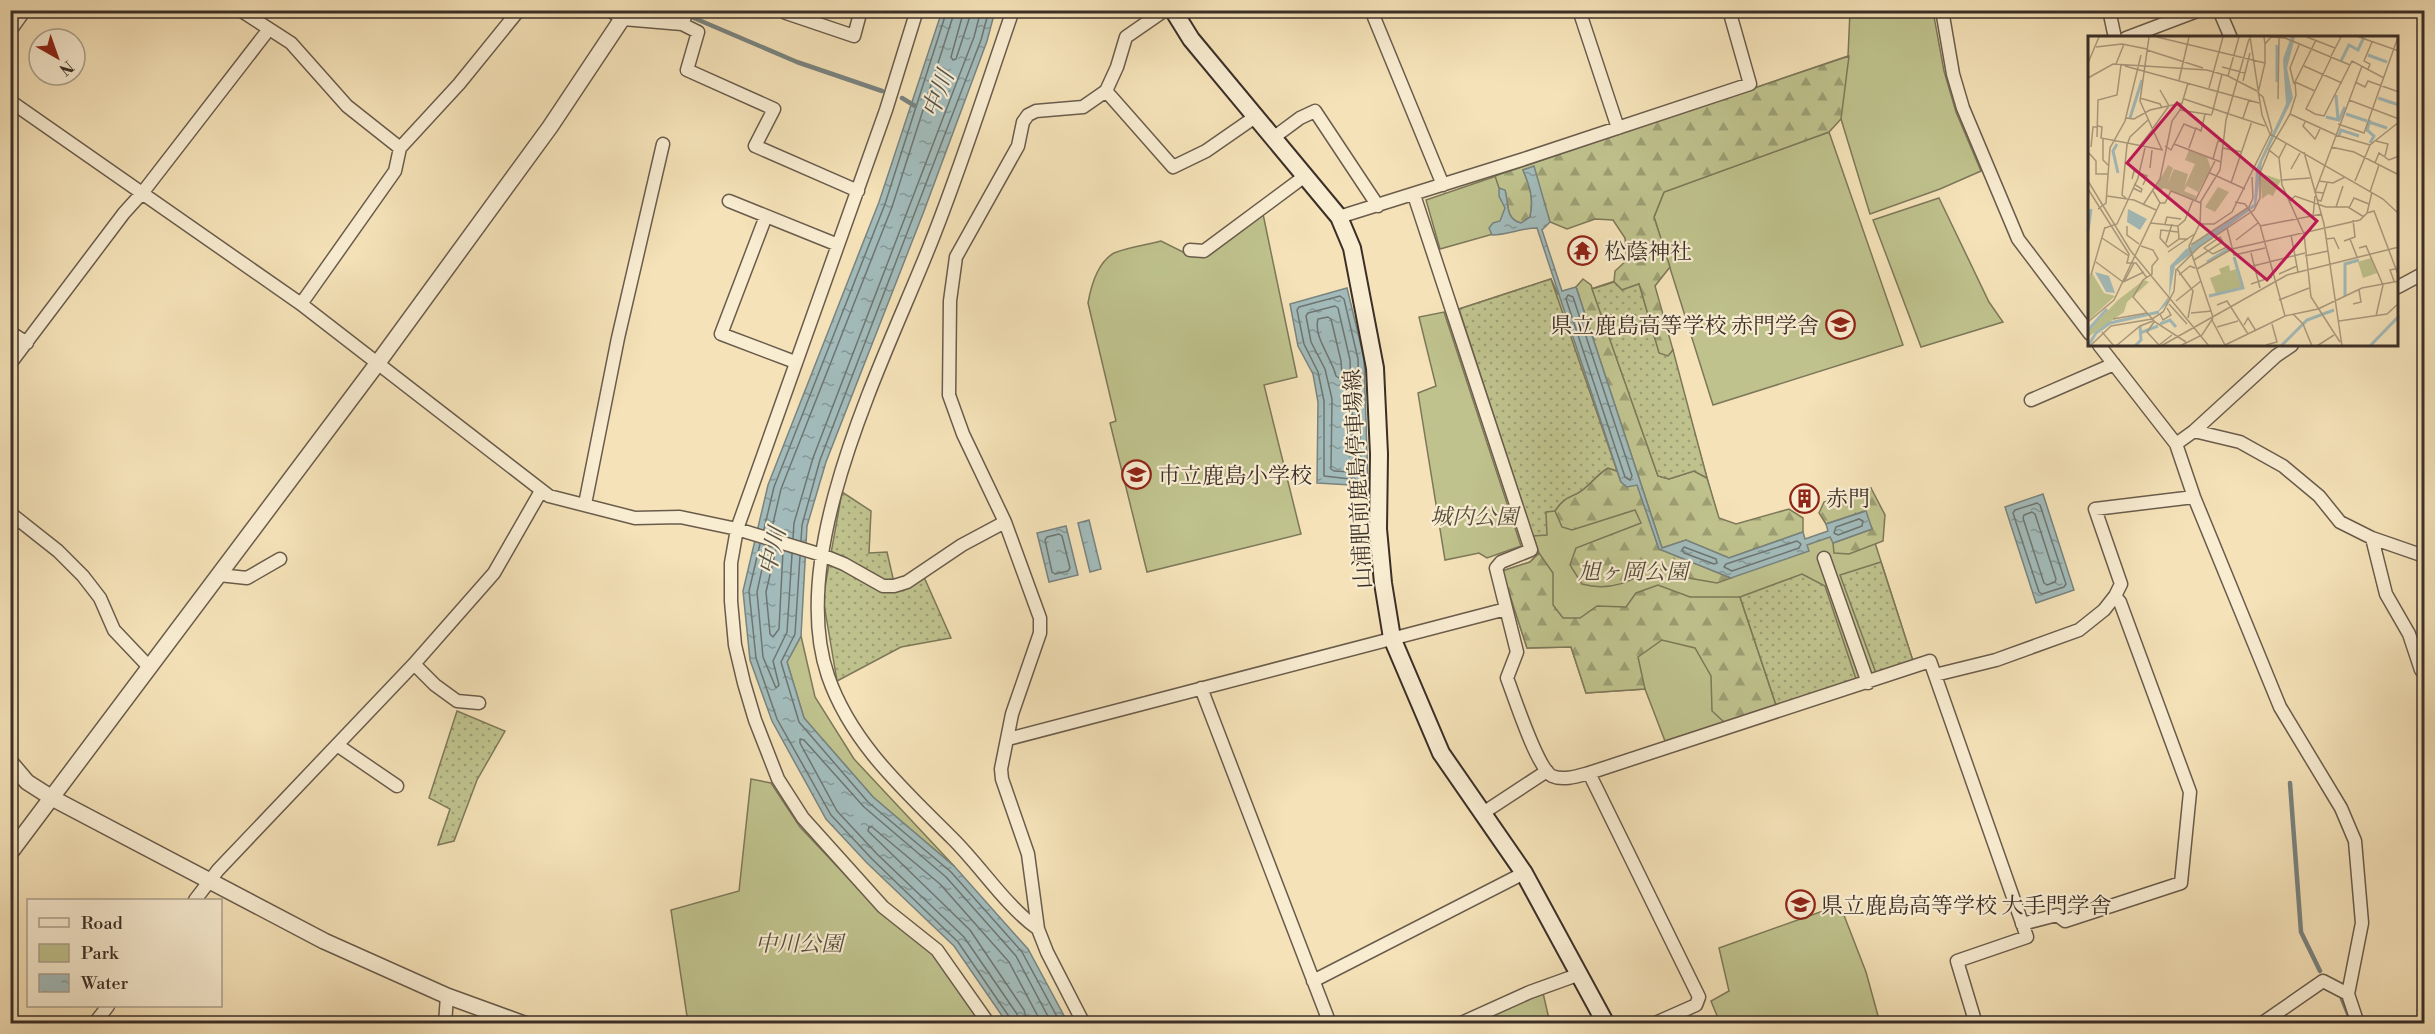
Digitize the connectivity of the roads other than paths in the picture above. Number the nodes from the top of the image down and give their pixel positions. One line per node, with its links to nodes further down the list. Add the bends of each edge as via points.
1 (25, 10): 22 (street)
2 (240, 10): 21 (street)
3 (519, 10): 32 (street)
4 (609, 10): 19 (street)
5 (688, 10): 20 (street)
6 (786, 10): 7 (street, via 854,36)
7 (861, 10)
8 (917, 10): 35 (street)
9 (1013, 10): 66 (street, via 952,189 846,458)
10 (1165, 10): 26 (street, via 1126,37)
11 (1173, 10): 28 (main road, 山浦肥前鹿島停車場線, via 1191,39)
12 (1371, 10): 34 (street)
13 (1579, 10): 29 (street)
14 (1729, 10): 29 (street, via 1750,84)
15 (1941, 10): 47 (street, via 1963,108 2018,238)
16 (2109, 10): 23 (street)
17 (2200, 10): 24 (street)
18 (2219, 10): 25 (street)
19 (626, 15): 20 (street); 54 (street, via 550,127)
20 (682, 24): 35 (street, via 698,32 687,70 774,109 755,146)
21 (270, 29): 32 (street, via 291,43 347,106); 36 (street)
22 (10, 31)
23 (2115, 36)
24 (2131, 36)
25 (2230, 36)
26 (1106, 92): 28 (street, via 1173,167 1206,151); 63 (street, via 1083,107 1028,115 1018,146 956,257 950,301 949,395)
27 (10, 101): 36 (street)
28 (1255, 117): 30 (main road, 山浦肥前鹿島停車場線)
29 (1618, 128): 34 (street)
30 (1273, 138): 33 (main road, 山浦肥前鹿島停車場線); 39 (street, via 1315,111)
31 (663, 144): 61 (street)
32 (400, 148): 46 (street, via 395,171)
33 (1305, 176): 41 (main road, 山浦肥前鹿島停車場線); 43 (street, via 1203,250)
34 (1443, 185): 37 (street)
35 (858, 191): 42 (street)
36 (143, 192): 46 (street); 49 (street)
37 (1414, 195): 39 (street); 72 (street, via 1531,550 1501,562 1496,568)
38 (729, 201): 40 (street)
39 (1378, 206): 41 (street)
40 (766, 216): 42 (street); 52 (street, via 721,334)
41 (1339, 217): 73 (main road, 山浦肥前鹿島停車場線, via 1352,248 1375,368 1378,529)
42 (838, 245): 52 (street)
43 (1190, 250)
44 (2424, 273): 45 (street)
45 (2399, 286)
46 (301, 304): 54 (street)
47 (2088, 331)
48 (10, 332): 49 (street)
49 (27, 343): 53 (street)
50 (2100, 346): 55 (street)
51 (2291, 346): 57 (street)
52 (795, 362): 64 (street)
53 (10, 364)
54 (377, 364): 59 (street); 70 (street)
55 (2114, 364): 56 (street); 58 (street)
56 (2031, 400)
57 (2194, 431): 58 (street); 65 (street, via 2240,442 2283,466 2319,496 2340,522)
58 (2176, 444): 60 (street)
59 (541, 491): 61 (street); 74 (street, via 494,573)
60 (2194, 497): 71 (street, via 2095,510 2121,584); 97 (street, via 2280,707 2341,808 2355,841 2362,923)
61 (585, 504): 64 (street, via 635,518 680,517)
62 (10, 513): 75 (street, via 82,576 100,598 114,630)
63 (1005, 522): 66 (street, via 907,582 894,586 883,586); 81 (street, via 1040,618 1040,633 1012,714)
64 (737, 529): 66 (street); 103 (street, via 731,563 735,645 752,711 778,779 803,818 883,907 937,950)
65 (2372, 538): 67 (street); 76 (street, via 2386,594 2409,634 2421,670)
66 (822, 555): 94 (street, via 816,596 819,634 827,674 845,717 873,756 1023,918)
67 (2424, 556)
68 (1824, 558): 78 (street)
69 (280, 559): 70 (street, via 247,578)
70 (219, 575): 75 (street)
71 (2115, 596): 77 (street, via 2079,630 1996,660); 93 (street, via 2190,792 2181,883 2065,921 2057,915)
72 (1506, 609): 73 (street); 84 (street, via 1517,652 1507,678)
73 (1392, 638): 79 (street); 88 (main road, 山浦肥前鹿島停車場線, via 1441,753)
74 (414, 664): 80 (street, via 457,701); 82 (street)
75 (150, 668): 87 (street)
76 (2424, 669)
77 (1935, 675): 78 (street, via 1930,662); 93 (street)
78 (1868, 683): 85 (street)
79 (1201, 688): 81 (street); 96 (street)
80 (479, 703)
81 (1008, 739): 94 (street, via 1002,779 1028,854)
82 (337, 745): 86 (street); 91 (street)
83 (10, 762): 87 (street, via 27,782)
84 (1547, 771): 85 (street, via 1566,778); 88 (street)
85 (1589, 773): 108 (street, via 1699,997 1696,1005)
86 (397, 786)
87 (52, 798): 89 (street); 91 (street)
88 (1484, 813): 90 (main road, 山浦肥前鹿島停車場線)
89 (10, 853)
90 (1524, 873): 95 (main road, 山浦肥前鹿島停車場線); 96 (street)
91 (210, 882): 92 (street); 98 (street, via 324,941)
92 (196, 899)
93 (2022, 924): 109 (street, via 2027,937 1957,961)
94 (1038, 929): 104 (street)
95 (1580, 974): 106 (street); 107 (main road, 山浦肥前鹿島停車場線)
96 (1313, 981): 105 (street)
97 (2348, 993): 110 (street, via 2324,981); 111 (street)
98 (447, 996): 101 (street); 102 (street)
99 (106, 1007): 100 (street)
100 (93, 1023)
101 (445, 1023)
102 (524, 1023)
103 (989, 1023)
104 (1084, 1023)
105 (1330, 1023)
106 (1459, 1023)
107 (1605, 1023)
108 (1653, 1023)
109 (1976, 1023)
110 (2261, 1023)
111 (2358, 1023)

